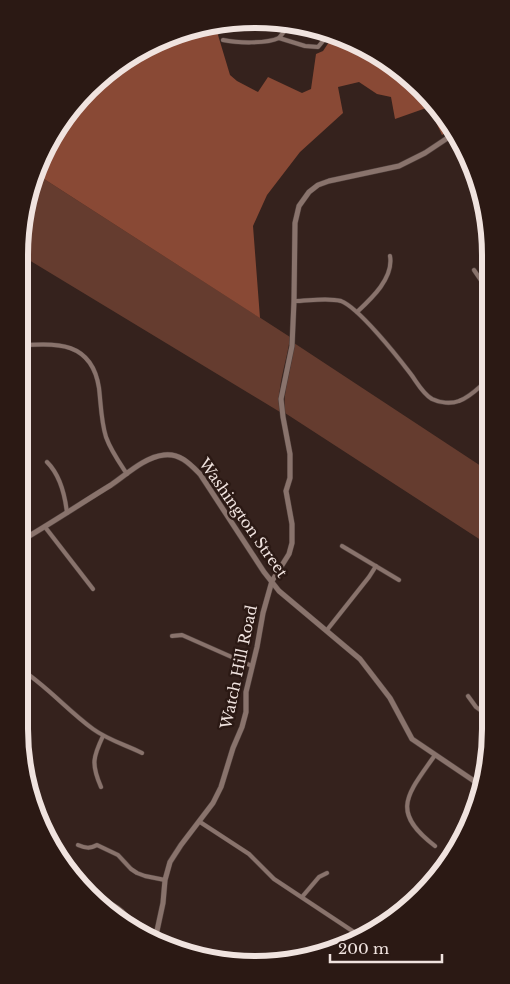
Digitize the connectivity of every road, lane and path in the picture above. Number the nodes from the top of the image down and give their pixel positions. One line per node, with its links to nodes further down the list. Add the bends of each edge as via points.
1 (286, 29): 2 (street)
2 (279, 38): 3 (street, via 318,47); 4 (street)
3 (325, 39)
4 (223, 40)
5 (449, 137): 9 (street, Watch Hill Road, via 408,162 390,169 329,181 309,192 299,206 295,222)
6 (390, 256): 10 (street, via 390,266 378,290)
7 (474, 270): 8 (street)
8 (482, 282)
9 (294, 301): 10 (street, via 338,300); 21 (street, Watch Hill Road, via 291,352 281,399 291,465 286,491 292,543)
10 (357, 312): 12 (street, via 432,399 460,401)
11 (28, 345): 14 (street, via 57,344 77,351 87,360 97,379 106,437)
12 (482, 385)
13 (47, 462): 15 (street, via 65,495)
14 (127, 474): 15 (street, Washington Street); 21 (street, Washington Street, via 165,454 188,462 200,474)
15 (67, 513): 16 (street, Washington Street)
16 (45, 527): 17 (street, Washington Street); 22 (street)
17 (28, 537)
18 (342, 546): 19 (street)
19 (376, 566): 20 (street); 23 (street)
20 (399, 580)
21 (272, 582): 23 (street, Washington Street); 25 (street, Watch Hill Road)
22 (93, 589)
23 (327, 630): 31 (street, Washington Street, via 360,659 380,683 412,739)
24 (172, 636): 25 (street, via 182,635)
25 (252, 666): 34 (street, Watch Hill Road, via 242,727 232,748 221,787)
26 (29, 675): 29 (street)
27 (468, 696): 28 (street)
28 (482, 711)
29 (103, 736): 30 (street); 33 (street, via 93,763)
30 (142, 753)
31 (435, 755): 32 (street, Washington Street); 36 (street, via 407,801 410,818 417,831)
32 (476, 782)
33 (101, 787)
34 (200, 822): 38 (street, Watch Hill Road, via 174,854); 39 (street, via 237,845 274,880)
35 (78, 845): 38 (street, via 84,848 97,845 118,855 137,873)
36 (435, 846)
37 (327, 873): 39 (street, via 319,877)
38 (165, 880): 43 (street, Watch Hill Road)
39 (302, 897): 42 (street)
40 (105, 900): 41 (street)
41 (126, 915)
42 (356, 933)
43 (157, 934)

